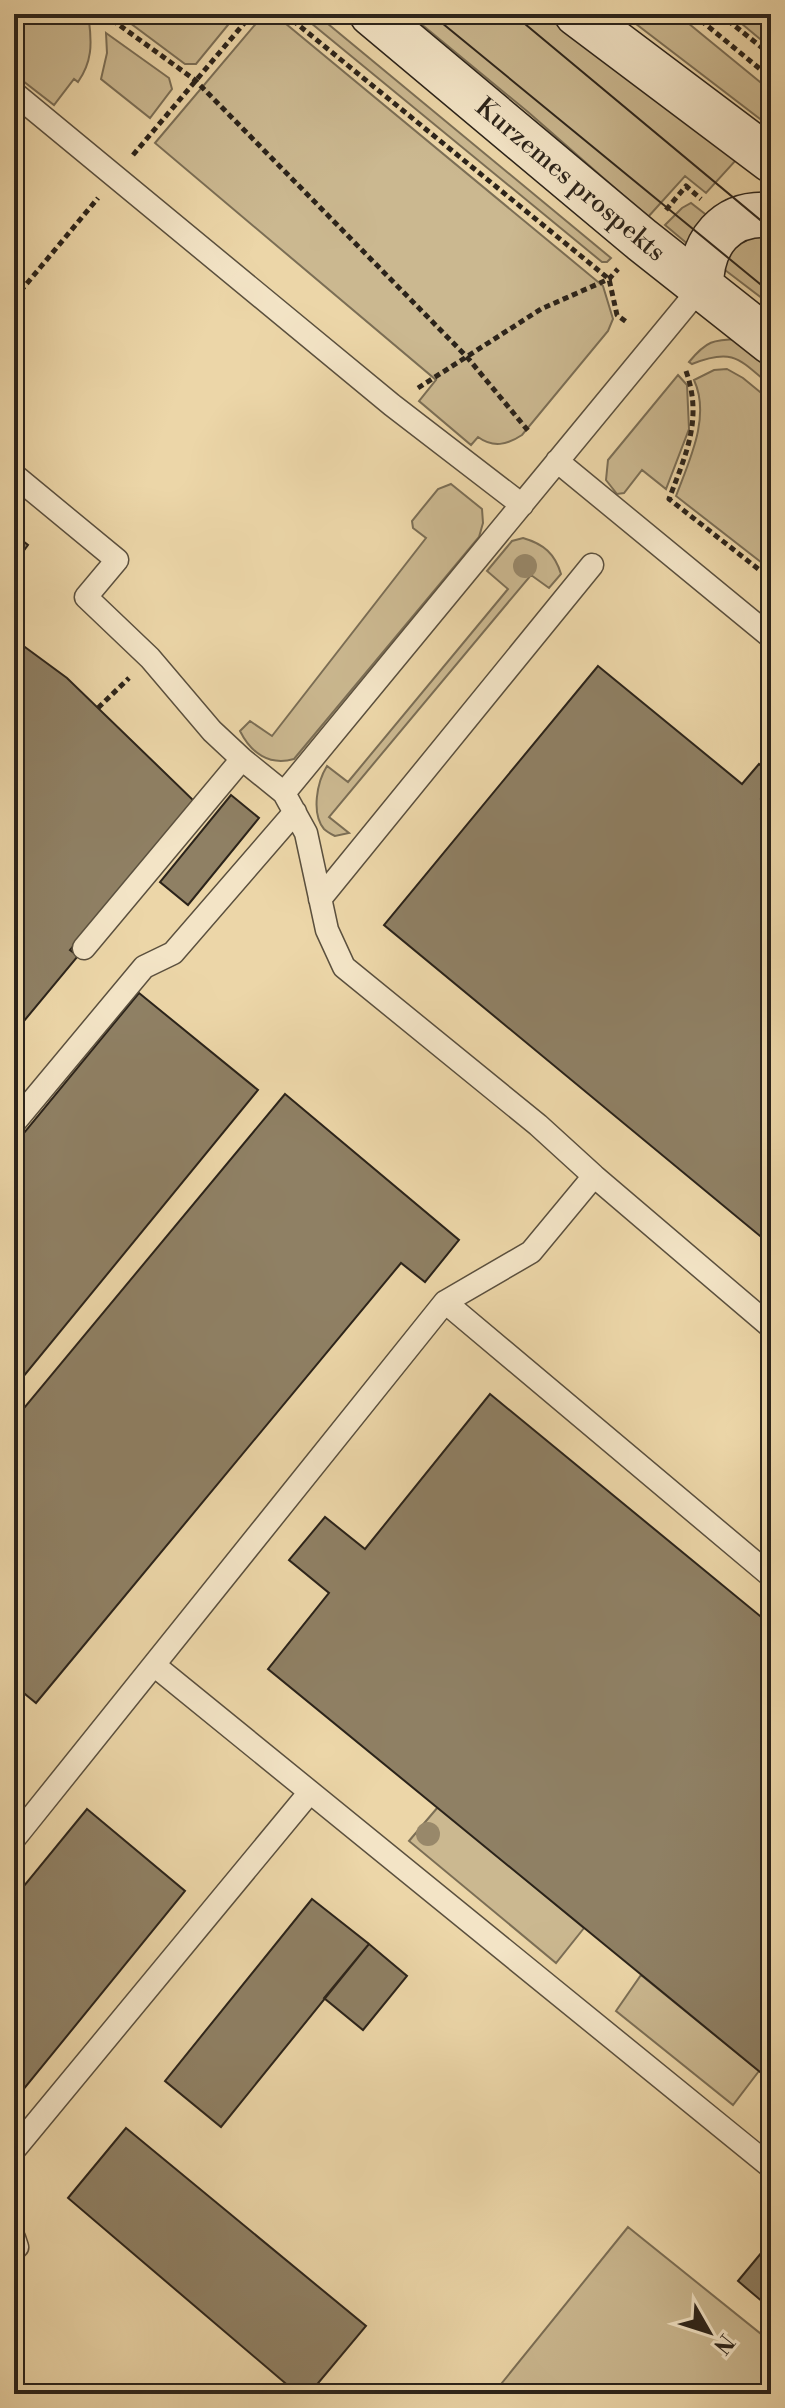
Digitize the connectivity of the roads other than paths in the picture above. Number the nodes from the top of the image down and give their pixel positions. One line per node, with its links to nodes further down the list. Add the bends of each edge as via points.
1 (372, 14): 6 (main road, Kurzemes prospekts)
2 (577, 14): 4 (main road)
3 (14, 93): 10 (lane, via 392,405)
4 (771, 160)
5 (771, 215): 6 (main road, via 752,213 726,226 710,243 701,264)
6 (701, 287): 7 (main road, Kurzemes prospekts); 8 (lane)
7 (771, 342)
8 (557, 461): 10 (lane); 12 (lane)
9 (14, 475): 13 (lane, via 117,560 86,597)
10 (522, 505): 14 (lane)
11 (592, 565): 15 (lane)
12 (771, 637)
13 (242, 759): 14 (lane); 16 (lane)
14 (290, 802): 15 (lane, via 306,833); 17 (lane, via 173,953 144,967)
15 (320, 899): 18 (lane, via 344,967)
16 (84, 948)
17 (14, 1123)
18 (594, 1176): 19 (lane, via 531,1252); 20 (lane)
19 (445, 1302): 21 (lane); 22 (lane)
20 (771, 1327)
21 (771, 1576)
22 (154, 1665): 23 (lane); 24 (lane)
23 (310, 1792): 25 (lane); 26 (lane)
24 (14, 1839)
25 (14, 2150)
26 (771, 2167)
27 (14, 2238): 28 (lane)
28 (14, 2250)

